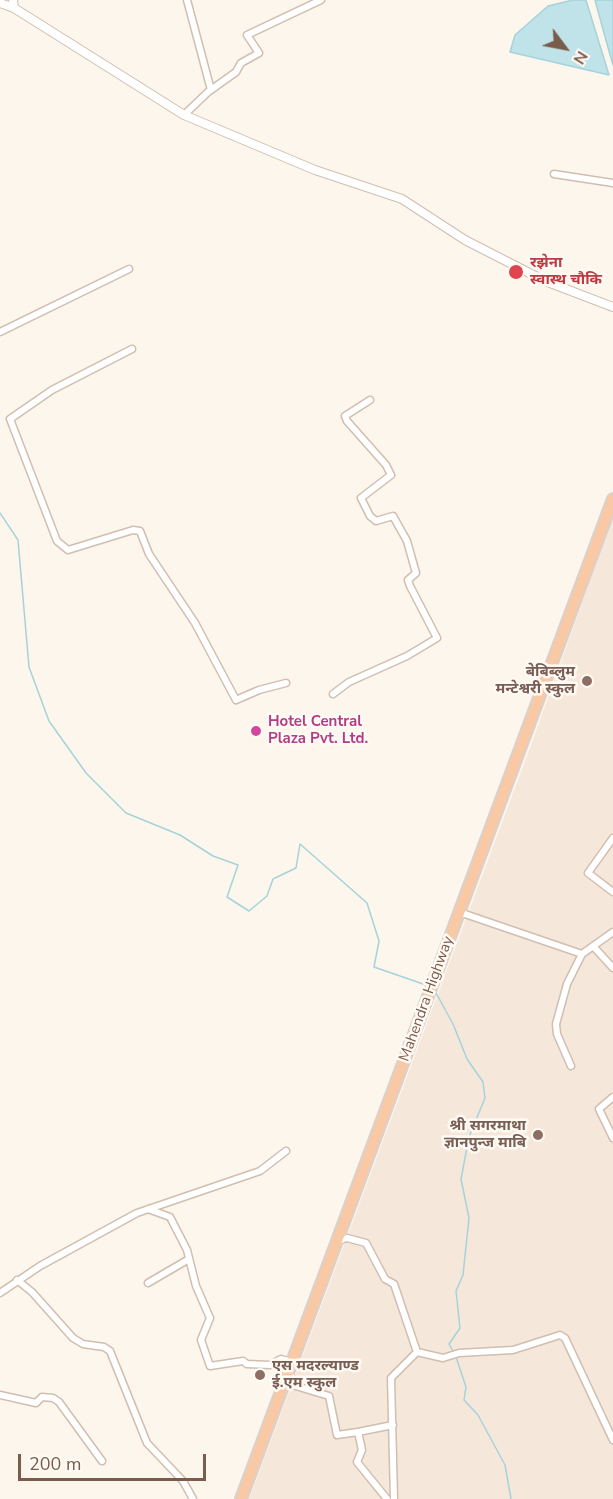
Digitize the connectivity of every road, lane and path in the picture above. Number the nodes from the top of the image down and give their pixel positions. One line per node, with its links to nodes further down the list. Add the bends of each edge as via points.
1 (188, 0): 5 (street)
2 (321, 0): 5 (street, via 247,35 259,54 241,63 236,72)
3 (0, 3): 4 (street)
4 (13, 4): 6 (street)
5 (211, 90): 6 (street)
6 (184, 115): 10 (street, via 315,170 402,199 465,240 545,281)
7 (554, 174): 8 (street)
8 (613, 183)
9 (129, 269): 11 (street)
10 (613, 307)
11 (0, 332)
12 (132, 349): 15 (street, via 52,390 10,419 57,541 68,550 140,531 149,554 195,623 236,700)
13 (370, 400): 16 (street, via 345,416 391,475 361,498 376,521 393,516 407,541 416,573 408,580 437,639 349,682)
14 (613, 500): 19 (highway, Mahendra Highway)
15 (286, 683)
16 (333, 694)
17 (613, 838): 18 (street, via 588,873)
18 (613, 892)
19 (459, 912): 22 (street); 29 (highway, Mahendra Highway)
20 (613, 932): 21 (street)
21 (593, 946): 22 (street); 23 (street)
22 (582, 954): 24 (street, via 567,984 556,1024)
23 (613, 968)
24 (571, 1066)
25 (613, 1097): 26 (street, via 598,1109)
26 (613, 1138)
27 (286, 1151): 28 (street, via 260,1171)
28 (147, 1209): 30 (street, via 170,1217); 31 (street)
29 (337, 1241): 34 (highway, Mahendra Highway); 35 (street, via 346,1238 366,1243 385,1279 394,1284)
30 (189, 1259): 32 (street); 36 (street, via 210,1318 201,1341 210,1366 243,1361 270,1365 281,1359)
31 (17, 1280): 33 (street); 42 (street, via 73,1338 110,1351 147,1443 183,1481)
32 (148, 1283)
33 (0, 1293)
34 (299, 1347): 36 (highway, Mahendra Highway); 39 (street, via 289,1384 328,1396 337,1435)
35 (417, 1352): 38 (street, via 391,1378); 40 (street, via 443,1358 459,1353 513,1350 560,1335 565,1338)
36 (292, 1362): 43 (highway, Mahendra Highway)
37 (0, 1395): 41 (street, via 36,1403 42,1397 53,1398)
38 (393, 1425): 39 (street); 45 (street)
39 (357, 1432): 44 (street, via 362,1450 357,1462)
40 (613, 1440)
41 (102, 1461)
42 (193, 1499)
43 (241, 1499)
44 (387, 1499)
45 (394, 1499)

